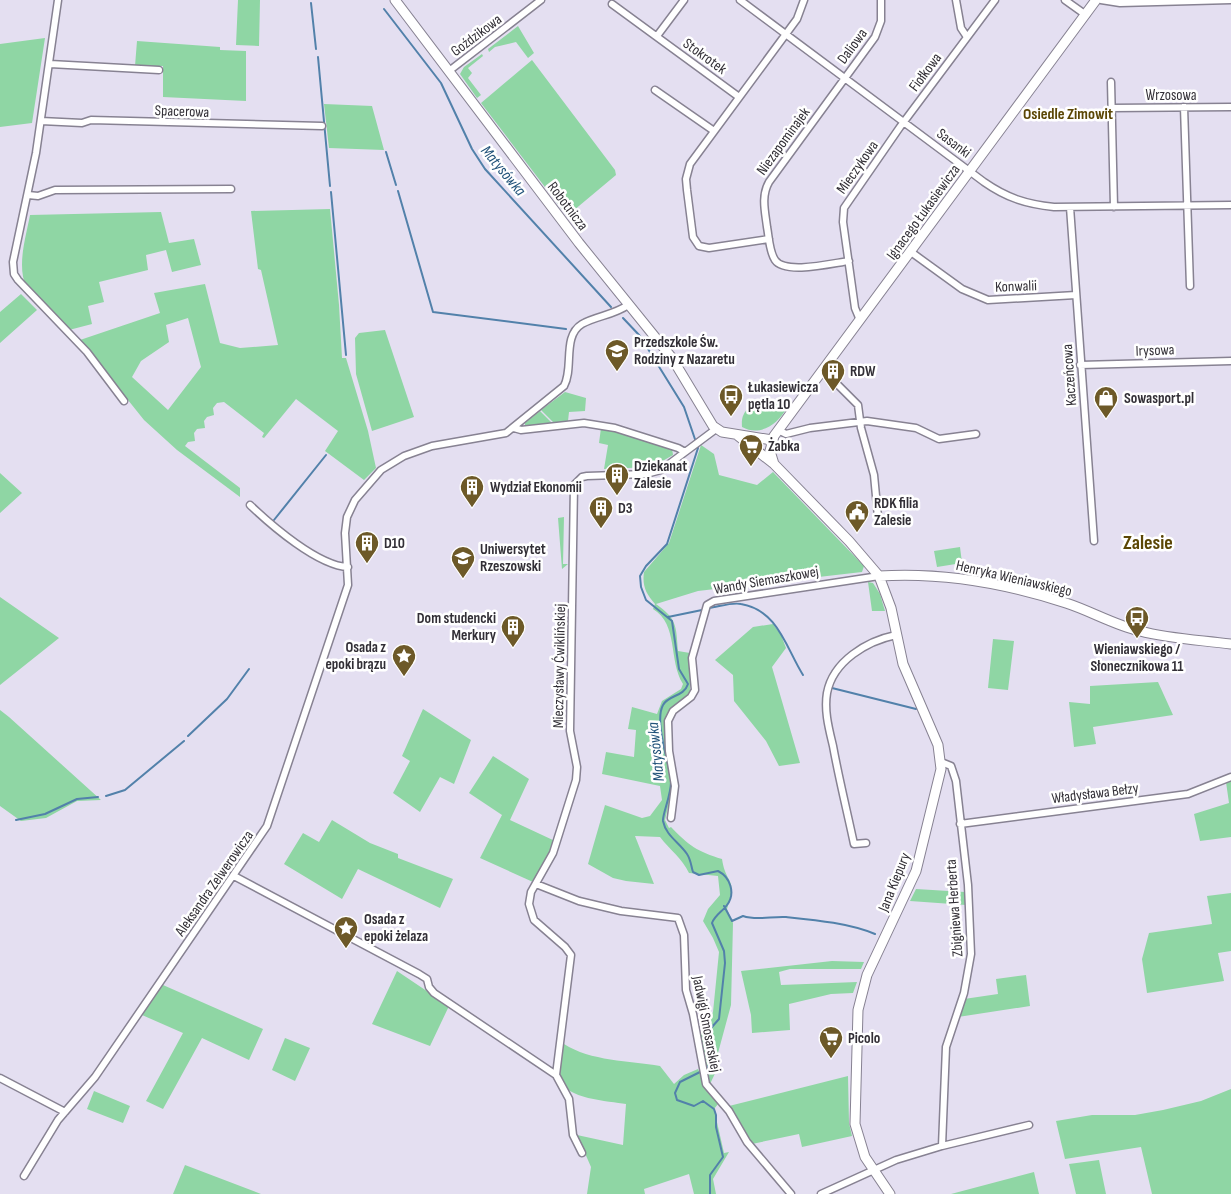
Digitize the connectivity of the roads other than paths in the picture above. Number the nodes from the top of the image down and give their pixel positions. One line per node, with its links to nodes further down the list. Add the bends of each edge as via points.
1 (58, 0): 19 (street)
2 (395, 0): 21 (street, Robotnicza)
3 (541, 0): 21 (street, Goździkowa)
4 (684, 0): 17 (street)
5 (740, 0): 16 (street, Sasanki)
6 (804, 0): 16 (street, via 800,13)
7 (881, 0): 22 (street, Daliowa, via 881,21 875,37)
8 (956, 0): 18 (street, via 960,28)
9 (995, 0): 18 (street, Fiołkowa)
10 (1065, 0): 15 (street)
11 (1096, 0): 15 (street, Ignacego Łukasiewicza)
12 (1101, 0): 13 (street, via 1120,3)
13 (1231, 0)
14 (612, 4): 17 (street, Stokrotek)
15 (1086, 15): 33 (street, Ignacego Łukasiewicza)
16 (785, 33): 22 (street, Sasanki); 25 (street)
17 (657, 36): 25 (street, Stokrotek)
18 (967, 38): 30 (street, Fiołkowa)
19 (50, 64): 20 (street); 29 (street)
20 (159, 70)
21 (449, 71): 45 (street, Robotnicza)
22 (845, 77): 30 (street, Sasanki); 40 (street, Niezapominajek, via 766,187 764,206)
23 (1111, 82): 28 (street)
24 (655, 90): 32 (street)
25 (739, 96): 32 (street)
26 (1184, 107): 27 (street, Wrzosowa); 28 (street, Wrzosowa); 37 (street)
27 (1231, 107)
28 (1111, 108): 39 (street)
29 (41, 121): 31 (street, Spacerowa); 35 (street)
30 (904, 121): 33 (street, Sasanki); 42 (street, Mieczykowa, via 844,208)
31 (322, 126)
32 (714, 131): 40 (street, via 687,172 696,243 710,248)
33 (971, 171): 38 (street, Sasanki, via 1017,201); 41 (street, Ignacego Łukasiewicza)
34 (231, 189): 35 (street, via 55,190 38,196)
35 (28, 195): 50 (street, via 13,262 14,274 26,291 87,352)
36 (1231, 205): 37 (street, Sasanki)
37 (1188, 206): 39 (street, Sasanki); 43 (street)
38 (1070, 207): 39 (street, Sasanki); 44 (street, Kaczeńcowa)
39 (1114, 207)
40 (769, 239): 42 (street, via 775,259 785,268)
41 (911, 252): 44 (street, Konwalii, via 962,289 988,300); 46 (street, Ignacego Łukasiewicza)
42 (849, 261): 46 (street, Mieczykowa, via 855,308)
43 (1190, 286)
44 (1076, 296): 48 (street, Kaczeńcowa)
45 (628, 305): 52 (street, Aleksandra Zelwerowicza, via 578,327 572,336 568,377 564,386); 53 (street, Robotnicza, via 678,366)
46 (860, 320): 49 (street, Ignacego Łukasiewicza)
47 (1231, 361): 48 (street, Irysowa)
48 (1080, 365): 62 (street, Kaczeńcowa)
49 (823, 370): 51 (street, via 855,400); 54 (street, Ignacego Łukasiewicza)
50 (124, 402)
51 (860, 421): 54 (street, via 786,434); 55 (street, via 909,427 939,439); 61 (street, via 874,475)
52 (514, 428): 58 (street, Aleksandra Zelwerowicza, via 586,423 615,428); 63 (street, Aleksandra Zelwerowicza, via 500,434 422,449 381,470 362,489 347,517)
53 (716, 429): 56 (street); 58 (street, Mieczysławy Ćwiklińskiej)
54 (778, 430): 57 (street, Ignacego Łukasiewicza)
55 (976, 434)
56 (737, 435): 57 (street); 59 (street)
57 (772, 440): 59 (street, via 770,451)
58 (685, 452): 73 (street, Mieczysławy Ćwiklińskiej, via 668,467 654,473 587,476 574,485 570,725 576,780 553,853)
59 (774, 464): 64 (street, via 848,540)
60 (250, 505): 63 (street, via 286,538 336,565)
61 (878, 517)
62 (1094, 541)
63 (348, 567): 72 (street, Aleksandra Zelwerowicza, via 346,593 272,815)
64 (878, 576): 65 (street, Jana Kiepury, via 887,594); 66 (street, Henryka Wieniawskiego, via 925,575 975,580 1066,603 1141,632); 69 (street, Wandy Siemaszkowej, via 714,601 707,605 692,658 695,690 673,711 668,721 675,786)
65 (896, 634): 67 (street, Jana Kiepury, via 903,664 935,738); 71 (street, via 857,650 830,683 826,711 854,844)
66 (1231, 644)
67 (941, 762): 70 (street, Zbigniewa Herberta, via 951,766 954,774); 80 (street, Jana Kiepury, via 916,871 868,974 860,1000 854,1115 858,1138)
68 (1231, 777): 70 (street, Władysława Bełzy, via 1188,794)
69 (671, 818)
70 (960, 824): 78 (street, Zbigniewa Herberta, via 968,885 971,954 964,993 946,1047)
71 (866, 844)
72 (234, 876): 74 (street, via 419,974 427,979 434,992); 76 (street, Aleksandra Zelwerowicza, via 95,1077)
73 (536, 884): 74 (street, Mieczysławy Ćwiklińskiej, via 529,900 532,917 567,948 571,958); 82 (street, Jadwigi Smosarskiej, via 568,898 621,911 678,918 684,935 686,990 709,1089 729,1111 747,1142)
74 (556, 1074): 79 (street, via 569,1099 573,1135)
75 (0, 1078): 76 (street)
76 (65, 1112): 81 (street, Aleksandra Zelwerowicza)
77 (1029, 1125): 78 (street)
78 (942, 1146): 80 (street)
79 (582, 1153)
80 (872, 1170): 83 (street); 84 (street, Jana Kiepury)
81 (24, 1176)
82 (791, 1194)
83 (821, 1194)
84 (890, 1194)

